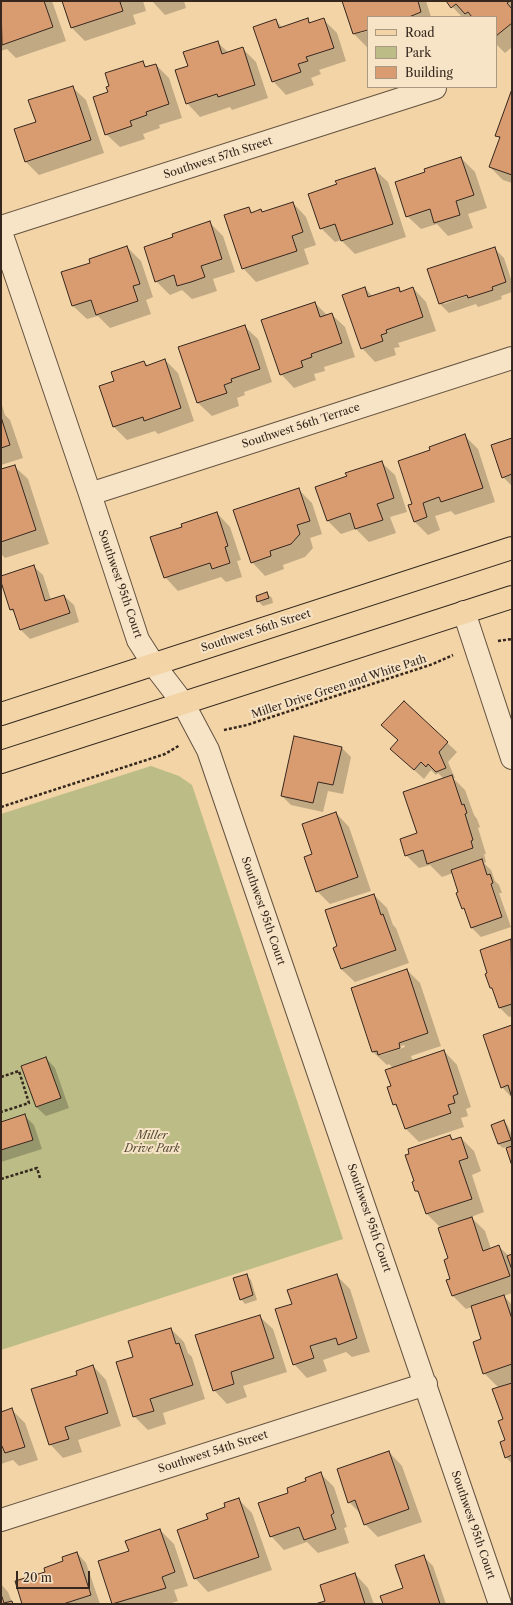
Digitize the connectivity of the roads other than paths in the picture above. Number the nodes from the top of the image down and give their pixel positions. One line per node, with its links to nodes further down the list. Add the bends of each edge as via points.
1 (435, 88): 2 (street, Southwest 57th Street)
2 (1, 227)
3 (1, 232): 5 (street, Southwest 95th Court)
4 (512, 358): 5 (street, Southwest 56th Terrace)
5 (90, 494): 9 (street, Southwest 95th Court, via 138,640)
6 (512, 548): 9 (main road, Southwest 56th Street)
7 (512, 596): 8 (main road)
8 (464, 612): 10 (main road); 12 (street)
9 (154, 665): 10 (street, Southwest 95th Court); 11 (main road, Southwest 56th Street)
10 (183, 703): 13 (main road); 14 (street, Southwest 95th Court, via 208,750)
11 (1, 714)
12 (512, 758)
13 (1, 762)
14 (426, 1384): 15 (street, Southwest 54th Street); 16 (street, Southwest 95th Court)
15 (1, 1520)
16 (500, 1604)

